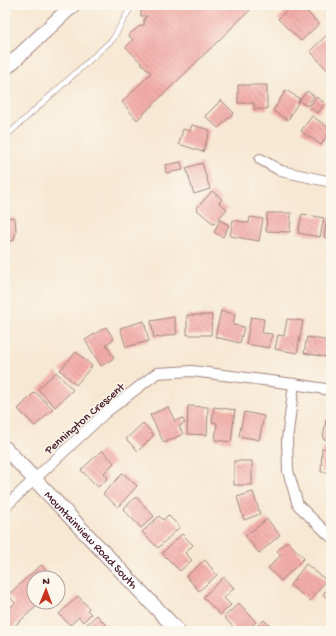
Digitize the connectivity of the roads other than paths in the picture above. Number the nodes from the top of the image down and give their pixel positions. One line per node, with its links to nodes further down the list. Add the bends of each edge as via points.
1 (73, 5): 3 (main road)
2 (132, 5): 4 (lane, via 113,39)
3 (5, 69)
4 (5, 137)
5 (260, 159): 6 (street, via 281,171)
6 (331, 182)
7 (294, 384): 8 (street, Pennington Crescent); 10 (street, Pennington Crescent, via 192,371 157,374 106,413); 12 (street, via 287,440 288,471 298,505)
8 (331, 390)
9 (5, 448): 10 (main road, Mountainview Road South)
10 (34, 479): 11 (street, Pennington Crescent); 13 (main road, Mountainview Road South)
11 (5, 507)
12 (331, 537)
13 (178, 631)

